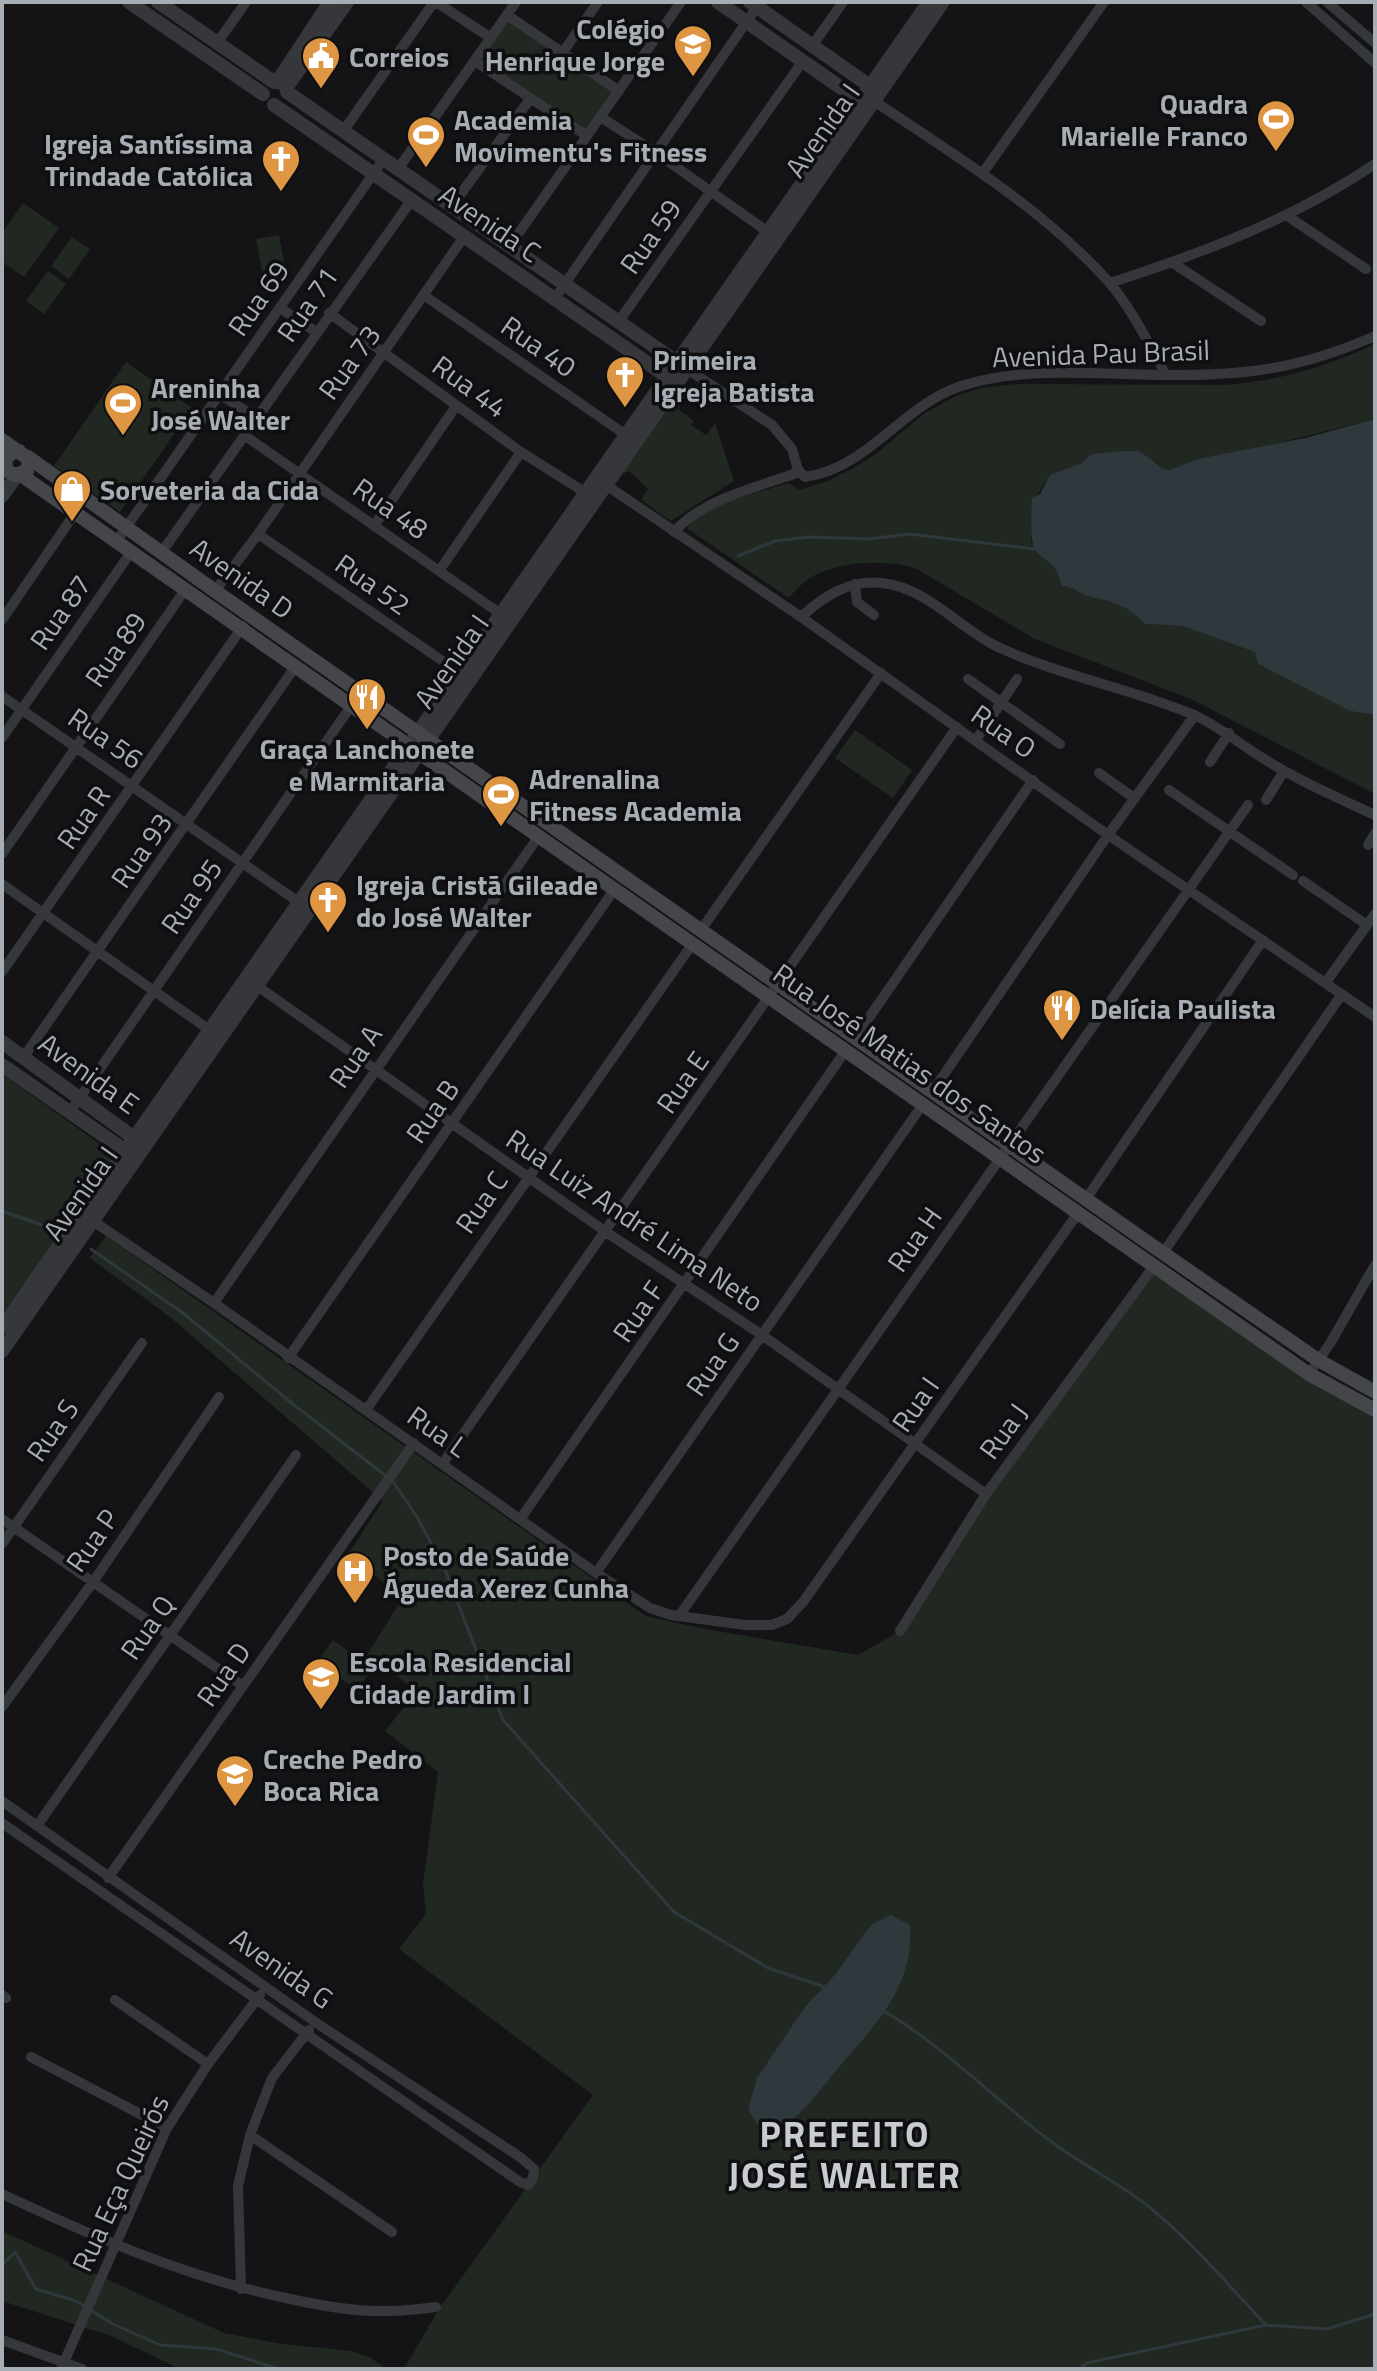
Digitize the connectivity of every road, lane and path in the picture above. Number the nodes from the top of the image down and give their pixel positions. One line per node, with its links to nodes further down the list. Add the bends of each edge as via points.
1 (129, 2): 19 (street, Avenida C)
2 (246, 2): 22 (street)
3 (330, 2): 29 (street)
4 (347, 2): 29 (street)
5 (435, 2): 21 (street); 35 (street)
6 (516, 2): 18 (street)
7 (598, 2): 25 (street)
8 (681, 2): 30 (street)
9 (718, 2): 20 (street)
10 (843, 2): 24 (street)
11 (929, 2): 31 (street, Avenida I)
12 (943, 2): 31 (street, Avenida I)
13 (1104, 2): 42 (street)
14 (1306, 2): 28 (street)
15 (1327, 2): 23 (street)
16 (160, 3): 19 (street); 22 (street, Avenida C)
17 (756, 4): 20 (street); 24 (street)
18 (507, 15): 21 (street); 25 (street)
19 (151, 18): 33 (street, Avenida C)
20 (748, 22): 27 (street); 37 (street)
21 (491, 38): 26 (street)
22 (217, 43): 29 (street, Avenida C)
23 (1375, 43)
24 (812, 46): 31 (street)
25 (563, 52): 30 (street)
26 (475, 61): 32 (street); 40 (street)
27 (803, 61): 31 (street); 43 (street, Rua 59)
28 (1375, 63)
29 (281, 86): 33 (street, via 265,86); 33 (street, via 284,101); 35 (street, Avenida C)
30 (619, 91): 34 (street)
31 (868, 96): 42 (street); 47 (street, Avenida I); 63 (street, Avenida I)
32 (530, 99): 36 (street); 45 (street)
33 (268, 100): 41 (street, Avenida C)
34 (602, 118): 36 (street); 37 (street)
35 (344, 130): 38 (street, Avenida C)
36 (587, 136): 49 (street)
37 (655, 152): 43 (street); 53 (street)
38 (383, 160): 40 (street, Avenida C); 41 (street, Rua 69)
39 (1375, 164): 46 (street)
40 (398, 169): 45 (street, Avenida C)
41 (373, 174): 44 (street, Avenida C); 56 (street, Rua 69)
42 (982, 174): 52 (street, via 1042,218)
43 (711, 191): 47 (street); 58 (street, Rua 59)
44 (411, 201): 48 (street, Avenida C); 57 (street, Rua 71)
45 (452, 206): 49 (street, Avenida C)
46 (1286, 215): 50 (street); 51 (street)
47 (768, 232): 63 (street, Avenida I)
48 (463, 238): 54 (street, Rua 73); 55 (street, Avenida C)
49 (509, 247): 53 (street, Avenida C)
50 (1173, 263): 52 (street); 59 (street)
51 (1366, 269)
52 (1110, 283): 64 (street)
53 (565, 284): 55 (street); 58 (street, Avenida C)
54 (425, 296): 62 (street, Rua 73); 70 (street, Rua 40)
55 (555, 298): 65 (street, Avenida C)
56 (280, 308): 60 (street); 66 (street, Rua 69)
57 (329, 313): 60 (street, Rua 71); 62 (street, Rua 44)
58 (619, 321): 63 (street, Avenida C)
59 (1261, 321)
60 (316, 332): 68 (street, Rua 71)
61 (1375, 336): 64 (street, Avenida Pau Brasil, via 1290,366)
62 (385, 353): 67 (street, Rua 44); 75 (street, Rua 73)
63 (682, 366): 65 (street, Avenida I); 76 (street, via 781,433)
64 (1166, 375): 76 (street, Avenida Pau Brasil, via 1038,375 978,381 936,397 861,455 823,472)
65 (672, 380): 70 (street, Avenida I); 77 (street, Avenida I)
66 (220, 394): 68 (street); 82 (street, Rua 69)
67 (456, 406): 72 (street, Rua 44); 81 (street)
68 (256, 418): 69 (street, Rua 71)
69 (244, 435): 75 (street, Rua 48); 87 (street, Rua 71)
70 (626, 435): 78 (street, Avenida I)
71 (2, 440): 73 (main road, Avenida D)
72 (521, 452): 78 (street, Rua 44); 88 (street)
73 (24, 454): 74 (main road, via 9,454); 74 (main road, via 29,467); 82 (main road, Avenida D)
74 (9, 470): 79 (street); 80 (main road, Avenida D)
75 (299, 473): 81 (street, Rua 48); 84 (street, Rua 73)
76 (800, 474): 83 (street, Avenida Pau Brasil, via 712,504 687,517)
77 (606, 485): 83 (street, Rua O); 95 (street, Avenida I)
78 (586, 493): 95 (street, Avenida I)
79 (2, 496)
80 (75, 513): 85 (main road, Avenida D); 96 (street)
81 (374, 526): 88 (street, Rua 48)
82 (126, 528): 85 (street, Rua 69); 87 (main road, Avenida D)
83 (674, 532): 94 (street, Rua O)
84 (258, 534): 91 (street, Rua 73); 99 (street, Rua 52)
85 (116, 542): 86 (main road, Avenida D)
86 (131, 552): 90 (main road, Avenida D); 106 (street, Rua 87)
87 (161, 553): 91 (main road, Avenida D)
88 (439, 571): 95 (street, Rua 48)
89 (855, 584): 93 (street, via 857,602); 94 (street, via 825,597); 107 (street, via 880,582 915,591 997,646)
90 (185, 590): 97 (main road, Avenida D); 114 (street, Rua 89)
91 (215, 591): 92 (main road, Avenida D)
92 (249, 614): 97 (street, Rua R); 112 (main road, Avenida D)
93 (874, 615)
94 (801, 617): 100 (street, Rua O)
95 (506, 618): 99 (street, Avenida I); 112 (street, Avenida I)
96 (2, 620)
97 (241, 629): 98 (main road, Avenida D); 119 (street, Rua R)
98 (295, 667): 105 (main road, Avenida D); 126 (street, Rua 93)
99 (460, 673): 112 (street, Avenida I)
100 (881, 673): 108 (street, Rua O); 143 (street)
101 (968, 679): 104 (street)
102 (1017, 679): 104 (street)
103 (2, 696): 106 (street, Rua 56)
104 (1002, 703): 111 (street); 113 (street)
105 (351, 706): 112 (main road, Avenida D); 133 (street, Rua 95)
106 (22, 710): 110 (street, Rua 87); 114 (street, Rua 56)
107 (1195, 715): 109 (street); 121 (street, Rua G)
108 (957, 727): 111 (street, Rua O); 150 (street, Rua E)
109 (1229, 733): 115 (street); 116 (street)
110 (2, 738)
111 (976, 740): 118 (street, Rua O)
112 (419, 742): 124 (street, Avenida I); 130 (main road, Rua José Matias dos Santos); 143 (main road, Rua José Matias dos Santos)
113 (1060, 744)
114 (77, 747): 119 (street, Rua 56); 132 (street, Rua 89)
115 (1210, 762)
116 (1284, 771): 122 (street); 125 (street)
117 (1099, 773): 121 (street)
118 (1033, 780): 129 (street, Rua O); 157 (street, Rua F)
119 (133, 787): 126 (street, Rua 56); 140 (street, Rua R)
120 (1169, 790): 127 (street)
121 (1134, 798): 129 (street, Rua G)
122 (1266, 800)
123 (1248, 805): 127 (street, Rua H)
124 (369, 814): 139 (street, Avenida I); 148 (street, Avenida I)
125 (1375, 815)
126 (187, 825): 133 (street, Rua 56); 146 (street, Rua 93)
127 (1230, 830): 134 (street); 137 (street, Rua H)
128 (1375, 833): 131 (street)
129 (1108, 835): 137 (street, Rua O); 162 (street, Rua G)
130 (538, 837): 138 (main road, Rua José Matias dos Santos); 160 (street, Rua A)
131 (1368, 845)
132 (2, 854)
133 (243, 863): 139 (street, Rua 56); 151 (street, Rua 95)
134 (1293, 875)
135 (1303, 881): 142 (street)
136 (2, 884): 140 (street)
137 (1189, 889): 144 (street, Rua O); 165 (street, Rua H)
138 (614, 890): 145 (main road, Rua José Matias dos Santos); 164 (street, Rua B)
139 (300, 903): 148 (street, Avenida I)
140 (44, 913): 146 (street); 147 (street, Rua R)
141 (1375, 914): 142 (street)
142 (1367, 925): 149 (street)
143 (701, 930): 150 (main road, Rua José Matias dos Santos)
144 (1263, 940): 149 (street, Rua O); 169 (street)
145 (693, 943): 153 (main road, Rua José Matias dos Santos); 168 (street, Rua C)
146 (99, 951): 151 (street); 158 (street, Rua 93)
147 (2, 972)
148 (251, 982): 155 (street, Avenida I); 160 (street, Rua Luiz André Lima Neto); 166 (street, Avenida I)
149 (1326, 982): 152 (street, Rua O)
150 (779, 984): 153 (street, Rua E); 157 (main road, Rua José Matias dos Santos)
151 (155, 989): 155 (street); 161 (street, Rua 95)
152 (1342, 994): 154 (street, Rua O); 173 (street)
153 (770, 998): 157 (main road, Rua José Matias dos Santos); 172 (street, Rua E)
154 (1375, 1017)
155 (211, 1031): 166 (street, Avenida I)
156 (2, 1042): 158 (street, Avenida E)
157 (851, 1044): 162 (main road, Rua José Matias dos Santos); 176 (street, Rua F)
158 (23, 1058): 161 (street, Avenida E)
159 (2, 1065): 163 (street, Avenida E)
160 (375, 1069): 164 (street, Rua Luiz André Lima Neto); 177 (street, Rua A)
161 (79, 1098): 163 (street, Rua 95); 166 (street, Avenida E)
162 (927, 1098): 165 (main road, Rua José Matias dos Santos); 167 (main road, Rua José Matias dos Santos); 179 (street, Rua G)
163 (70, 1112): 166 (street, Avenida E)
164 (452, 1124): 168 (street, Rua Luiz André Lima Neto); 181 (street, Rua B)
165 (1009, 1145): 167 (street, Rua H); 169 (main road, Rua José Matias dos Santos)
166 (136, 1148): 171 (street, Avenida I)
167 (1000, 1158): 170 (main road, Rua José Matias dos Santos); 184 (street, Rua H)
168 (528, 1177): 172 (street, Rua Luiz André Lima Neto); 187 (street, Rua C)
169 (1086, 1199): 173 (main road, Rua José Matias dos Santos)
170 (1078, 1213): 175 (main road, Rua José Matias dos Santos); 190 (street, Rua I)
171 (88, 1217): 177 (street, Rua L); 178 (street, Avenida I)
172 (606, 1232): 176 (street, Rua Luiz André Lima Neto); 192 (street, Rua E)
173 (1163, 1253): 182 (main road, Rua José Matias dos Santos)
174 (1375, 1265): 182 (street)
175 (1154, 1266): 183 (main road, Rua José Matias dos Santos); 193 (street, Rua J)
176 (685, 1285): 179 (street, Rua Luiz André Lima Neto); 194 (street, Rua F)
177 (214, 1303): 181 (street, Rua L)
178 (5, 1334)
179 (762, 1335): 184 (street, Rua Luiz André Lima Neto); 198 (street, Rua G)
180 (142, 1343): 196 (street, Rua S)
181 (288, 1358): 187 (street, Rua L)
182 (1318, 1360): 183 (street); 185 (main road, Rua José Matias dos Santos)
183 (1309, 1374): 188 (main road, Rua José Matias dos Santos)
184 (838, 1391): 190 (street, Rua Luiz André Lima Neto); 200 (street, Rua H)
185 (1375, 1392)
186 (219, 1397): 199 (street, Rua P)
187 (366, 1410): 189 (street, Rua L)
188 (1375, 1410)
189 (414, 1443): 192 (street, Rua L); 204 (street, Rua D)
190 (916, 1445): 193 (street, Rua Luiz André Lima Neto); 201 (street, Rua I)
191 (296, 1455): 203 (street, Rua Q)
192 (443, 1463): 194 (street, Rua L)
193 (986, 1494): 202 (street, Rua J)
194 (521, 1518): 198 (street, Rua L)
195 (2, 1519): 196 (street)
196 (14, 1527): 197 (street, Rua S); 199 (street)
197 (2, 1544)
198 (596, 1573): 200 (street, Rua L, via 650,1608)
199 (93, 1582): 203 (street); 205 (street, Rua P)
200 (679, 1616): 201 (street, Rua L, via 745,1625)
201 (787, 1619)
202 (900, 1631)
203 (170, 1636): 204 (street); 208 (street, Rua Q)
204 (243, 1686): 209 (street, Rua D)
205 (2, 1707)
206 (2, 1801): 208 (street, Avenida G)
207 (2, 1823): 211 (street, Avenida G)
208 (37, 1826): 209 (street, Avenida G)
209 (108, 1878): 210 (street, Avenida G)
210 (267, 1987): 211 (street, Rua Eça Queirós); 213 (street, Avenida G)
211 (258, 1998): 214 (street, Avenida G); 216 (street, Rua Eça Queirós)
212 (115, 2000): 216 (street)
213 (315, 2022): 214 (street); 214 (street, Avenida G, via 520,2157 535,2173 528,2185)
214 (308, 2032): 218 (street, via 272,2078)
215 (31, 2057): 217 (street)
216 (208, 2064): 217 (street, Rua Eça Queirós)
217 (167, 2128): 221 (street, Rua Eça Queirós)
218 (250, 2135): 220 (street); 222 (street, via 238,2186)
219 (2, 2194): 221 (street)
220 (392, 2232)
221 (116, 2246): 222 (street); 225 (street, Rua Eça Queirós)
222 (241, 2289): 223 (street, via 340,2308 385,2312)
223 (436, 2307)
224 (2, 2340): 225 (street)
225 (62, 2365): 226 (street)
226 (82, 2369)

